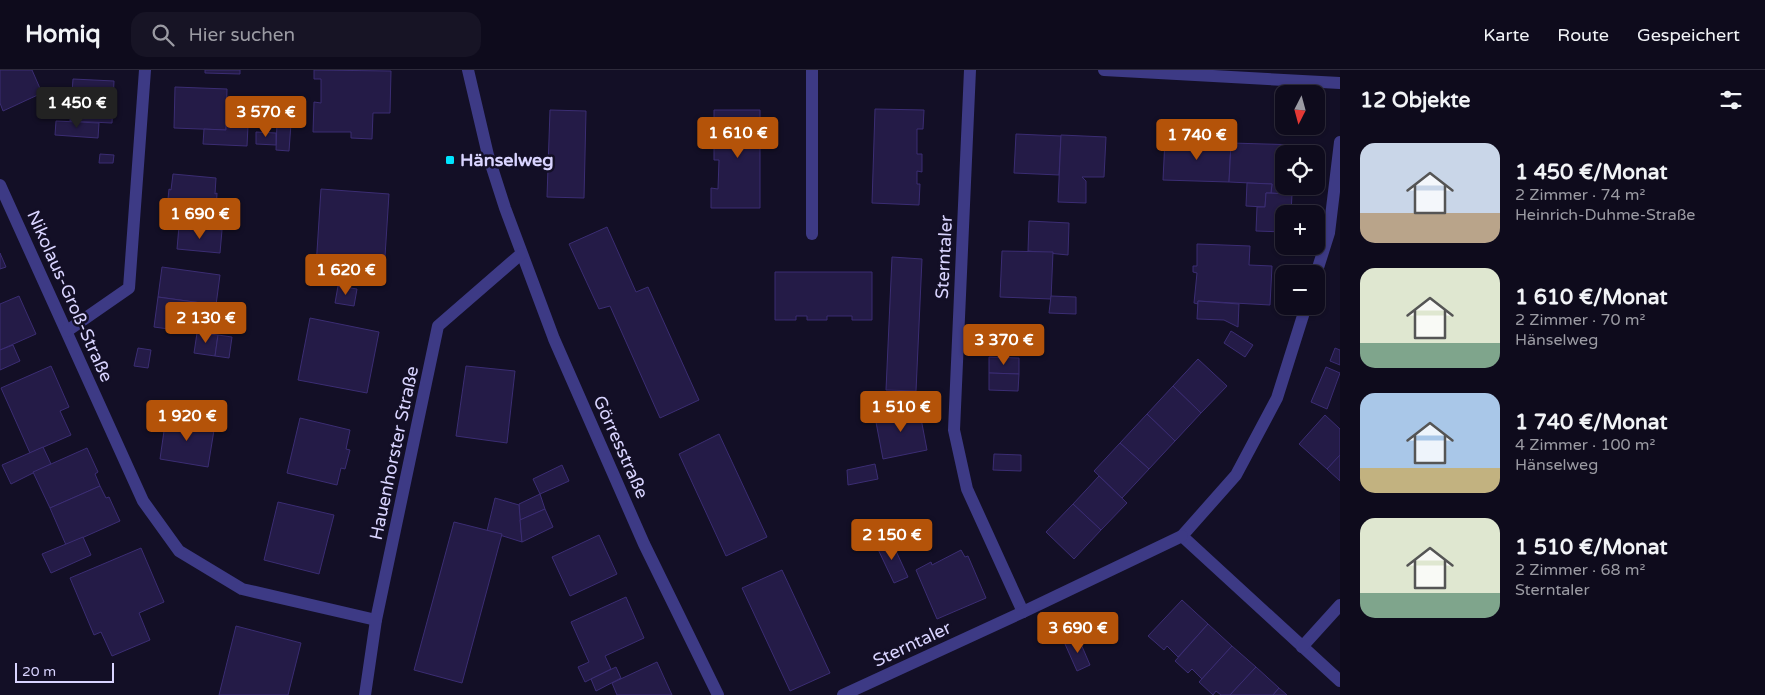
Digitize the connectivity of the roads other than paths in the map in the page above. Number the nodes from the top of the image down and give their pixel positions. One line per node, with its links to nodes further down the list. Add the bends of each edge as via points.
1 (144, 70): 13 (street, via 129,288)
2 (468, 70): 10 (street, Görresstraße, via 488,155)
3 (812, 70): 9 (street)
4 (970, 70): 16 (street, Sterntaler, via 954,430 967,489)
5 (1104, 70): 6 (street)
6 (1340, 83)
7 (1340, 142): 11 (street, via 1329,234)
8 (0, 185): 13 (street, Nikolaus-Groß-Straße)
9 (812, 234)
10 (521, 254): 17 (street, Hauenhorster Straße, via 438,326); 21 (street, Görresstraße, via 554,339 644,544)
11 (1319, 265)
12 (1303, 315): 14 (street, via 1277,398 1236,475)
13 (66, 331): 17 (street, Nikolaus-Groß-Straße, via 143,501 179,551 242,589)
14 (1182, 536): 16 (street, Sterntaler); 18 (street)
15 (1340, 606): 18 (street)
16 (1023, 612): 22 (street, Sterntaler)
17 (376, 620): 20 (street, Hauenhorster Straße)
18 (1302, 647): 19 (street)
19 (1340, 681)
20 (365, 695)
21 (718, 695)
22 (843, 695)

